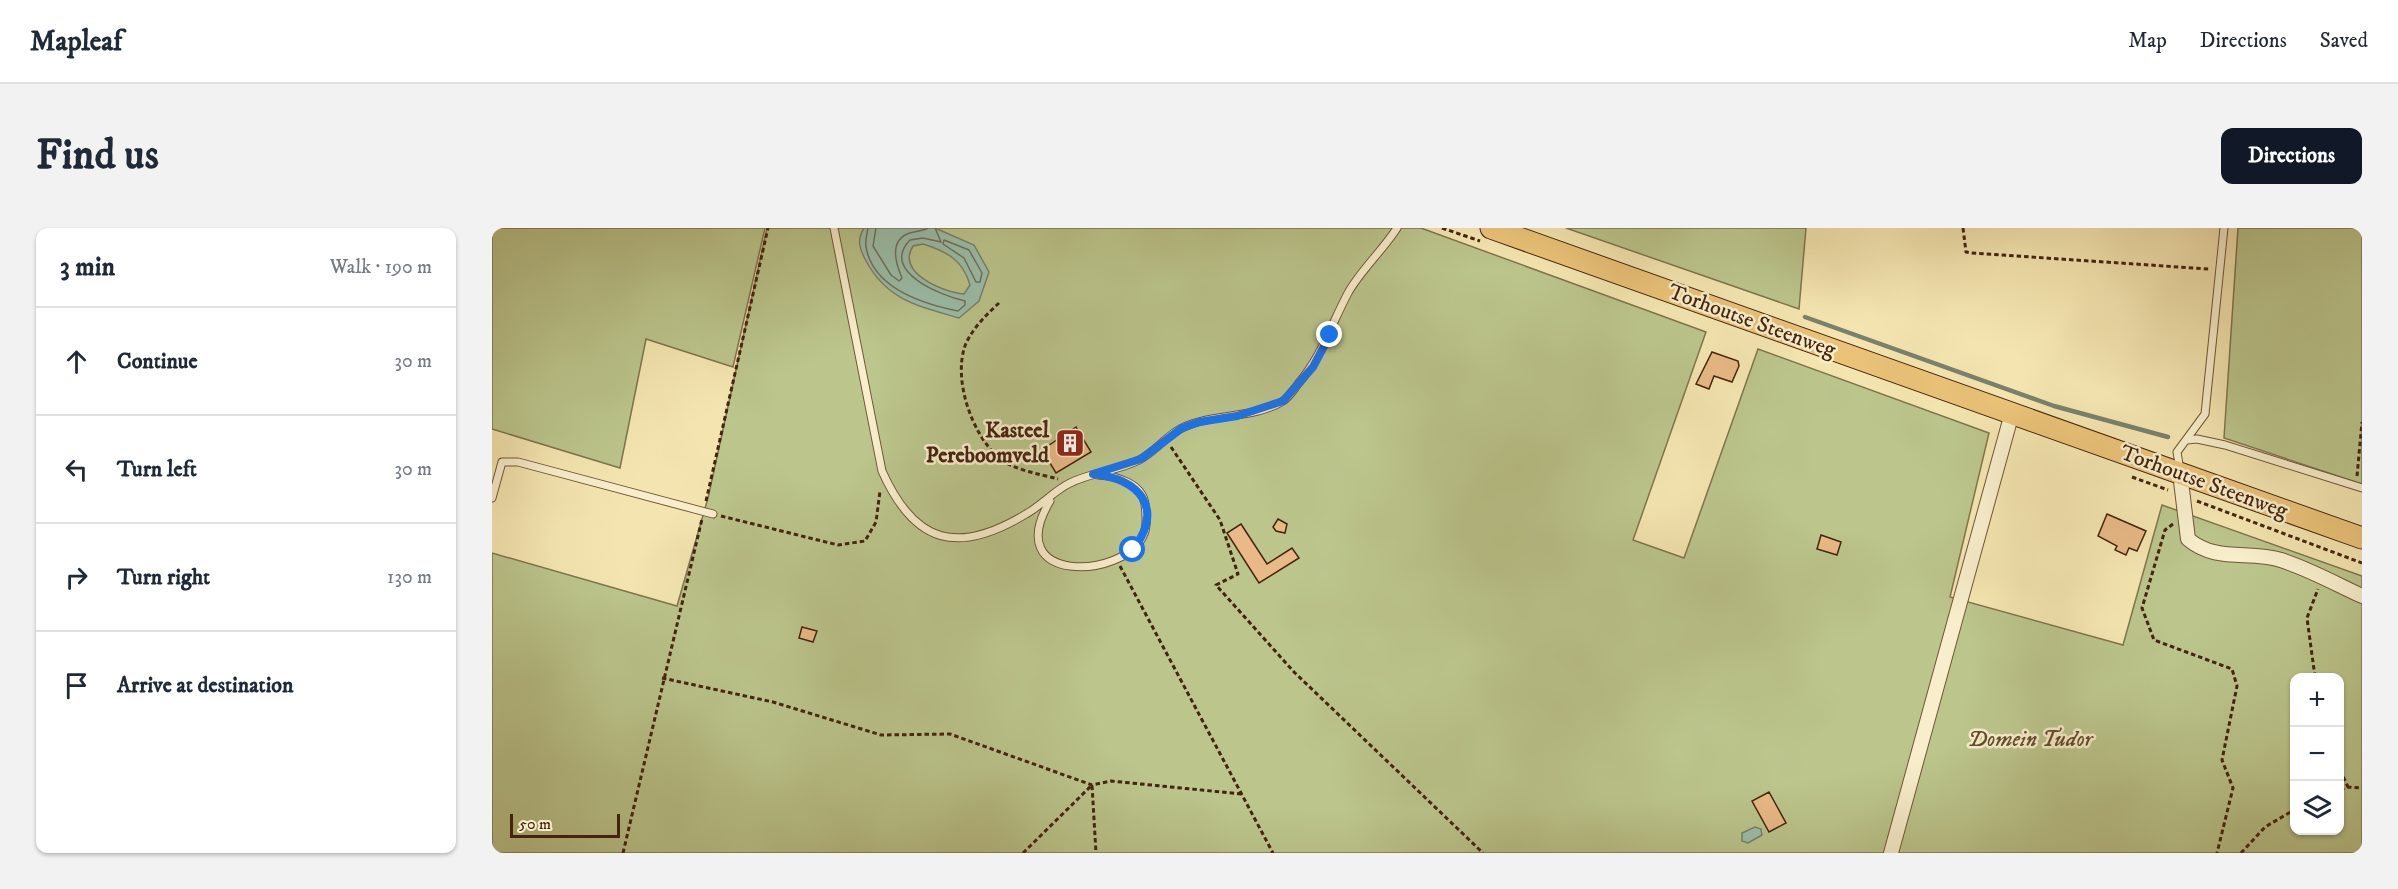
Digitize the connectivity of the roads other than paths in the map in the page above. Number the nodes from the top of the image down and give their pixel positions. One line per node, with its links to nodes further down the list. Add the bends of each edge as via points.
1 (834, 228): 10 (lane, via 882,471 899,503 912,519 936,536 961,539 986,534)
2 (1397, 228): 8 (lane, via 1349,292 1313,367 1283,401 1182,428 1141,459)
3 (1491, 228): 5 (main road, Torhoutse Steenweg)
4 (2224, 228): 6 (lane, via 2205,414)
5 (2012, 413): 7 (main road, Torhoutse Steenweg); 15 (street)
6 (2187, 440): 7 (lane, via 2177,452); 9 (lane, via 2225,446)
7 (2180, 473): 13 (main road, Torhoutse Steenweg); 14 (street, via 2188,539 2200,550 2281,560)
8 (1093, 474): 10 (lane, via 1069,483); 10 (lane, via 1115,476 1134,486 1144,499 1144,536 1133,550 1082,567 1066,567 1052,561 1038,541 1038,526)
9 (2359, 487)
10 (1052, 497)
11 (492, 498): 12 (lane, via 502,462 518,462)
12 (713, 514)
13 (2362, 538)
14 (2362, 596)
15 (1891, 853)

